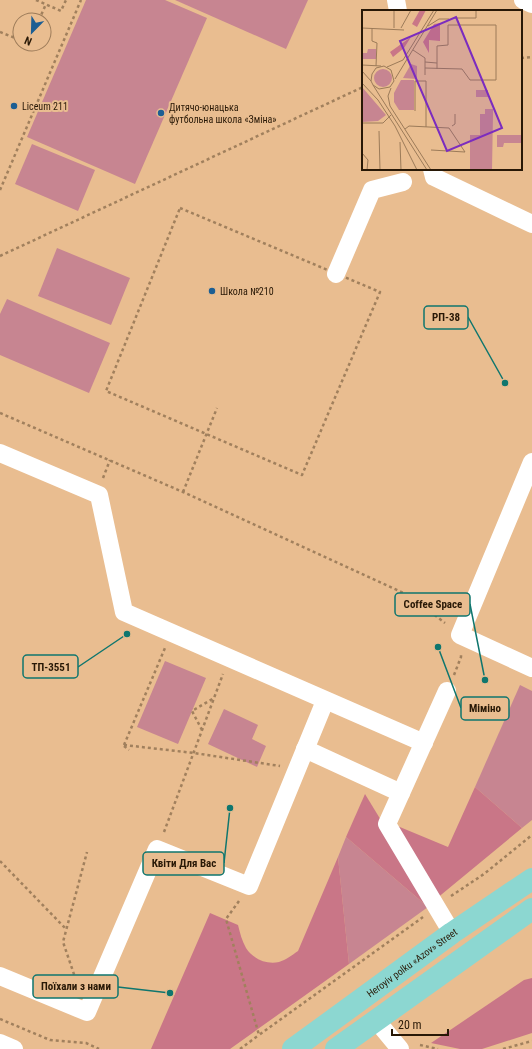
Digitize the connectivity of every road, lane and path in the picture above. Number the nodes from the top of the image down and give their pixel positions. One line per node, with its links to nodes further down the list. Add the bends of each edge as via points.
1 (36, 0): 6 (path)
2 (66, 0): 6 (path, via 61,11)
3 (81, 0): 17 (path)
4 (396, 0): 8 (lane)
5 (523, 0): 7 (lane)
6 (46, 4): 9 (path)
7 (532, 4)
8 (398, 10)
9 (42, 12)
10 (0, 32): 11 (path)
11 (12, 37)
12 (532, 57): 13 (path)
13 (522, 58)
14 (362, 87): 19 (path)
15 (432, 170): 18 (lane, via 434,177)
16 (403, 182): 20 (lane, via 372,190)
17 (0, 190)
18 (532, 224)
19 (0, 256)
20 (336, 274): 23 (path, via 380,292 302,475); 23 (path, via 180,208 106,391)
21 (217, 408): 23 (path)
22 (0, 413): 26 (path)
23 (206, 435): 26 (path)
24 (0, 453): 27 (lane, via 98,494 124,612)
25 (532, 462): 28 (lane)
26 (183, 492): 28 (path, via 410,596)
27 (171, 633): 30 (lane); 37 (path)
28 (460, 635): 29 (path); 31 (lane)
29 (461, 657)
30 (228, 658): 33 (path); 34 (lane)
31 (532, 668)
32 (447, 691): 36 (lane)
33 (214, 698): 35 (path); 35 (path, via 192,711)
34 (325, 700): 36 (lane); 38 (lane)
35 (202, 731): 40 (path)
36 (424, 743): 42 (lane)
37 (124, 745): 39 (path); 40 (path)
38 (305, 749): 41 (lane); 42 (lane)
39 (129, 750)
40 (194, 753): 41 (path); 44 (path)
41 (297, 769): 48 (lane)
42 (401, 793): 49 (lane, via 388,824)
43 (532, 835): 49 (path, via 484,874)
44 (157, 849): 48 (lane); 54 (lane)
45 (87, 852): 51 (path)
46 (0, 861): 51 (path)
47 (532, 879): 52 (main road, Heroyiv polku «Azov» Street)
48 (249, 886): 57 (path, via 226,919)
49 (437, 906): 52 (lane); 57 (path)
50 (532, 909): 56 (main road)
51 (67, 929): 54 (path, via 63,942)
52 (452, 933): 64 (main road, Heroyiv polku «Azov» Street)
53 (0, 976): 54 (lane)
54 (87, 1012)
55 (0, 1019): 62 (path, via 50,1040 86,1044)
56 (376, 1020): 65 (main road); 66 (lane)
57 (259, 1035): 63 (path)
58 (532, 1041): 68 (path)
59 (0, 1043): 61 (lane)
60 (420, 1045): 67 (path)
61 (14, 1049)
62 (99, 1049)
63 (240, 1049)
64 (293, 1049)
65 (336, 1049)
66 (400, 1049)
67 (438, 1049)
68 (503, 1049)

